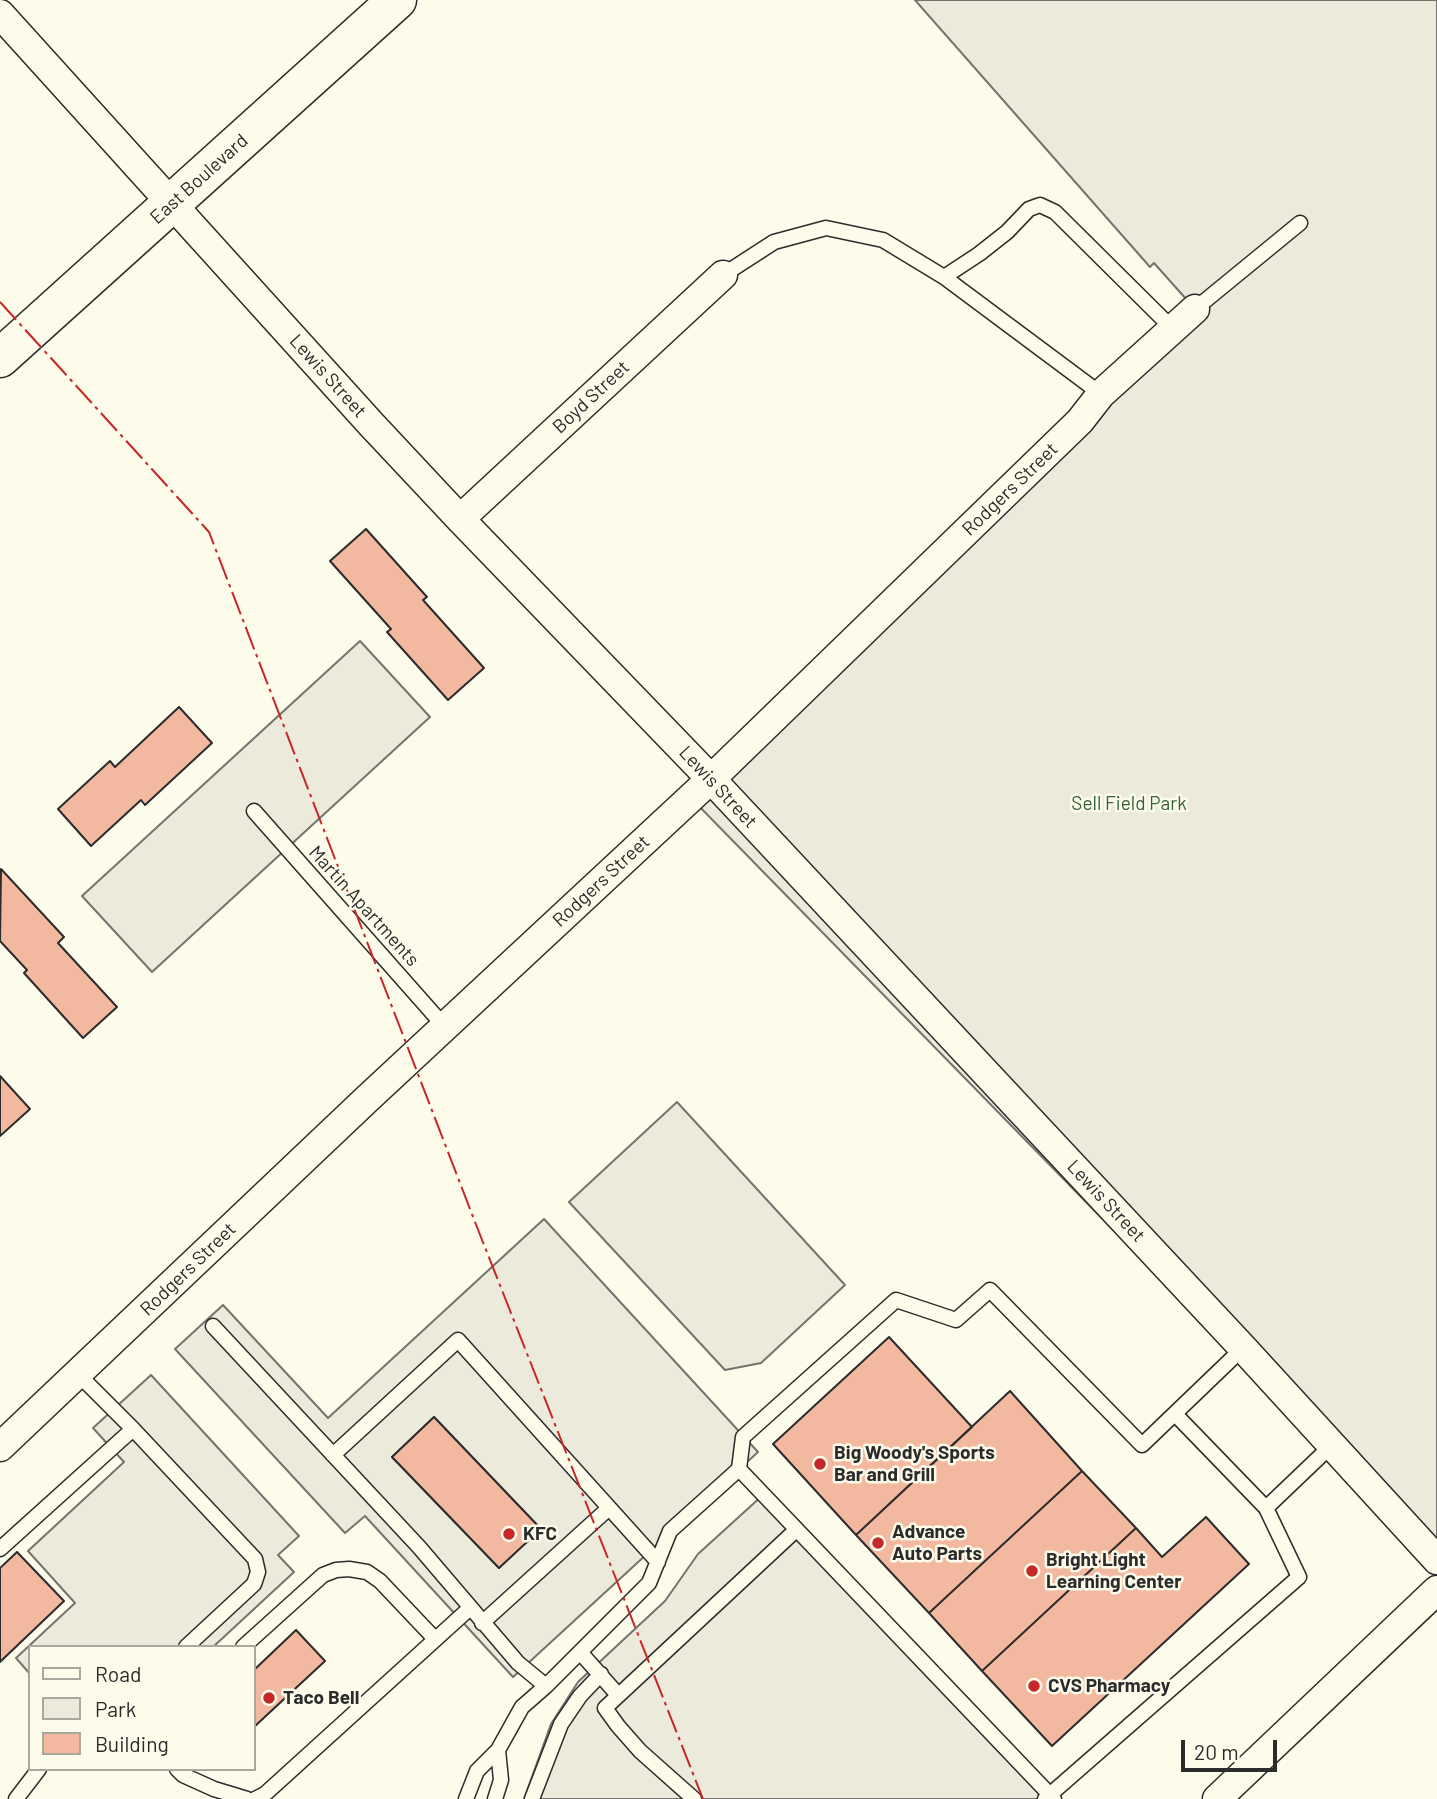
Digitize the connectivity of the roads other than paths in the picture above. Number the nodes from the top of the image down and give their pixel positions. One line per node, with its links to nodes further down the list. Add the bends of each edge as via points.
1 (397, 0): 3 (street, East Boulevard)
2 (0, 14): 3 (street, Lewis Street)
3 (172, 202): 9 (street, East Boulevard); 11 (street, Lewis Street)
4 (1300, 222): 7 (lane)
5 (723, 275): 6 (lane, via 774,242 826,228 883,240); 11 (street, Boyd Street)
6 (944, 277): 8 (lane, via 1040,205 1055,212); 10 (lane)
7 (1195, 309): 8 (street, Rodgers Street)
8 (1173, 329): 10 (street, Rodgers Street)
9 (0, 358)
10 (1101, 394): 12 (street, Rodgers Street, via 1080,421)
11 (460, 519): 12 (street, Lewis Street)
12 (711, 779): 14 (street, Rodgers Street); 16 (street, Lewis Street)
13 (254, 811): 14 (lane, Martin Apartments)
14 (445, 1027): 17 (street, Rodgers Street)
15 (213, 1326): 22 (lane)
16 (1243, 1348): 18 (lane); 20 (street, Lewis Street)
17 (78, 1374): 19 (lane); 21 (street, Rodgers Street)
18 (1175, 1414): 23 (lane, via 1142,1445 990,1290 956,1320 896,1300 743,1437); 25 (lane)
19 (133, 1429): 27 (lane); 34 (lane, via 256,1559 254,1584)
20 (1332, 1445): 25 (lane); 28 (street, Lewis Street)
21 (0, 1447)
22 (333, 1455): 24 (lane, via 458,1340); 31 (lane)
23 (739, 1469): 26 (lane); 29 (lane, via 670,1531)
24 (608, 1508): 29 (lane); 32 (lane)
25 (1266, 1508): 44 (lane, via 1299,1577)
26 (796, 1530): 39 (lane); 44 (lane)
27 (0, 1549)
28 (1437, 1560)
29 (657, 1562): 36 (lane, via 649,1583)
30 (1437, 1590): 53 (street)
31 (470, 1608): 32 (lane); 33 (lane)
32 (482, 1623): 38 (lane)
33 (435, 1639): 35 (lane, via 380,1581 367,1572 349,1569 323,1575); 47 (lane)
34 (188, 1645)
35 (245, 1645)
36 (580, 1652): 37 (lane); 38 (lane)
37 (601, 1674): 39 (lane); 51 (lane, via 561,1724)
38 (546, 1686): 40 (lane, via 522,1707)
39 (618, 1695): 52 (lane, via 605,1708 618,1726)
40 (498, 1750): 43 (lane); 50 (lane, via 502,1780)
41 (39, 1771): 45 (lane)
42 (179, 1771): 46 (lane)
43 (477, 1771): 48 (lane); 49 (lane)
44 (1050, 1798)
45 (16, 1799)
46 (247, 1799)
47 (255, 1799)
48 (455, 1799)
49 (466, 1799)
50 (497, 1799)
51 (532, 1799)
52 (694, 1799)
53 (1217, 1799)

